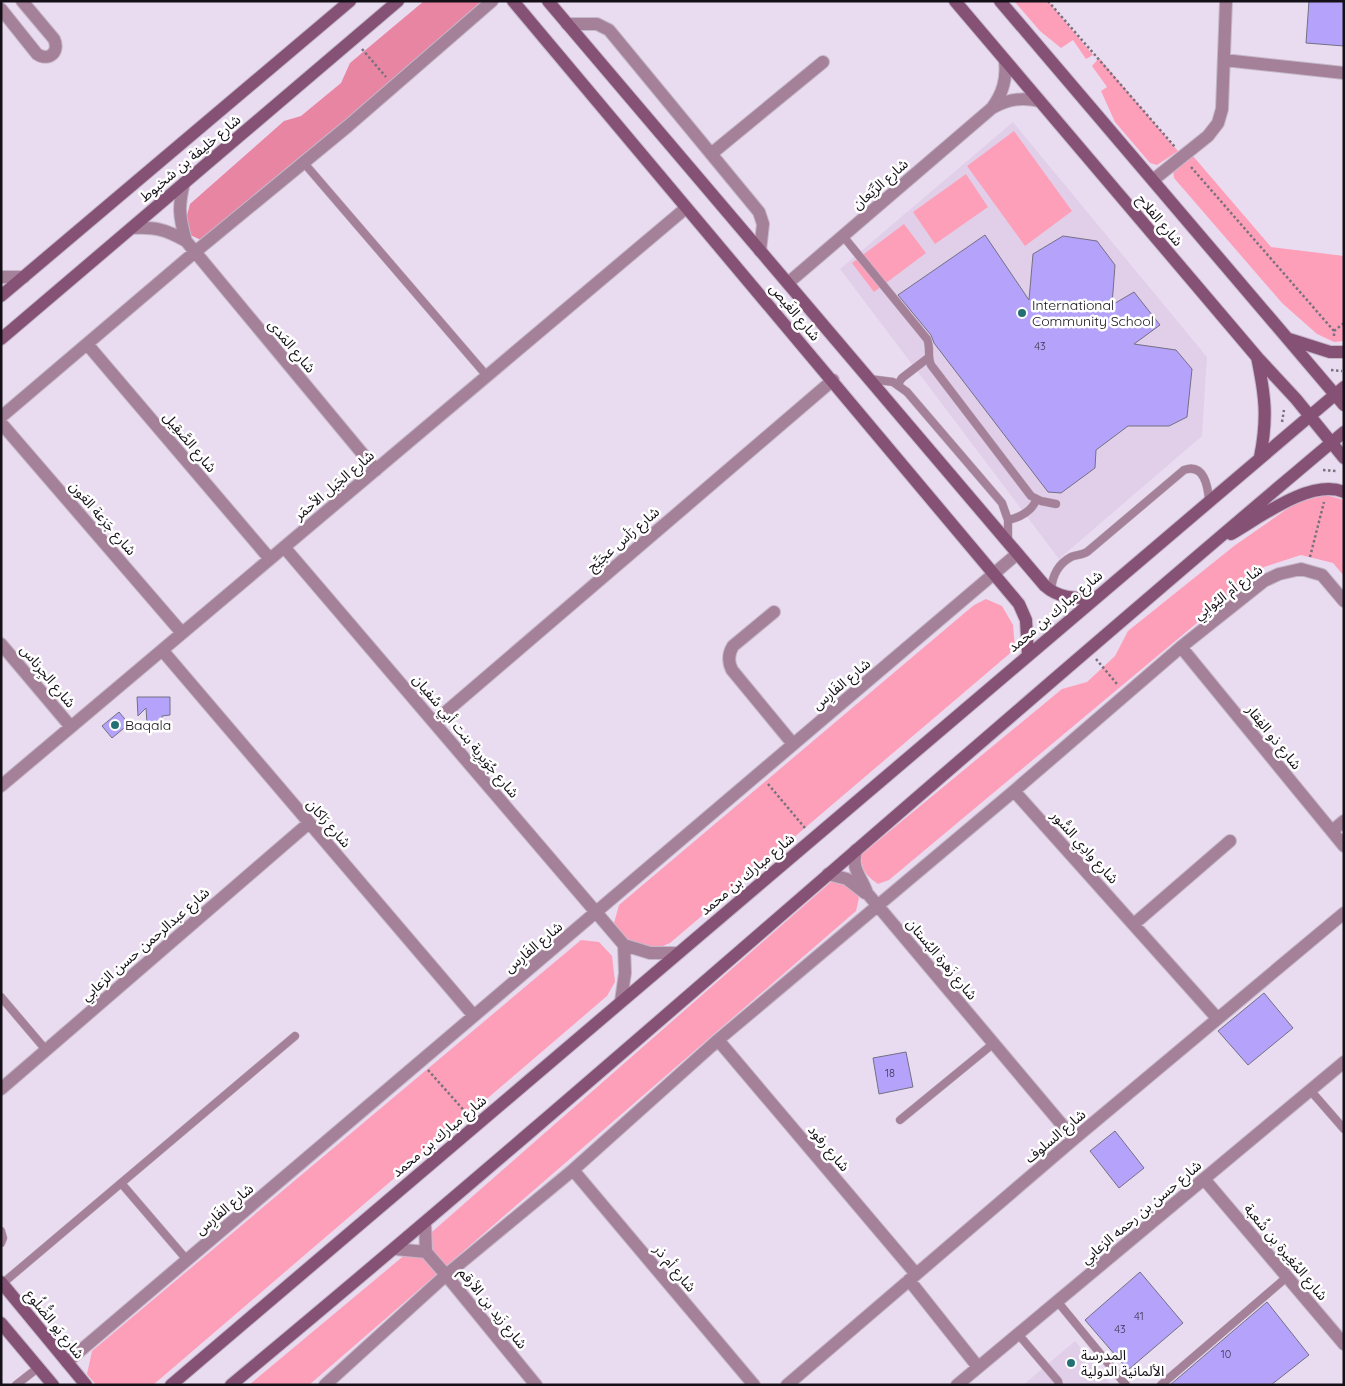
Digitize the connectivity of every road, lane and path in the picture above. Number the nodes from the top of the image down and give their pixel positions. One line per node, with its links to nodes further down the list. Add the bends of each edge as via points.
1 (22, 1): 10 (street, via 54,39 56,50 48,58 37,54)
2 (350, 1): 31 (main road, شارع خليفة بن شخبوط)
3 (398, 1): 23 (main road, شارع خليفة بن شخبوط)
4 (492, 1): 17 (street)
5 (513, 1): 24 (main road, شارع الغَيص)
6 (548, 1): 11 (main road, شارع الغَيص)
7 (955, 1): 14 (main road, شارع الفلاح)
8 (1000, 1): 22 (main road, شارع الفلاح)
9 (1226, 1): 13 (street)
10 (1, 9)
11 (567, 24): 20 (street, via 597,24 609,30); 28 (main road, شارع الغَيص)
12 (361, 48): 17 (path)
13 (1224, 60): 16 (street); 22 (street, via 1222,109 1218,123 1208,136)
14 (1005, 61): 18 (main road, شارع الفلاح); 19 (street, شارع الرِّيَعان, via 1004,86)
15 (823, 62): 20 (street)
16 (1344, 73)
17 (395, 86): 21 (street)
18 (1039, 100): 19 (street, شارع الرِّيَعان, via 1015,99); 40 (main road, شارع الفلاح)
19 (992, 108): 26 (street, شارع الرِّيَعان)
20 (711, 154): 28 (street, via 761,216)
21 (304, 163): 29 (street); 46 (lane)
22 (1152, 180): 37 (main road, شارع الفلاح)
23 (184, 183): 25 (main road, شارع خليفة بن شخبوط); 27 (street, شارع المَدى, via 179,209)
24 (686, 208): 46 (street, شارع الجَبل الأحمَر); 48 (main road, شارع الغَيص)
25 (132, 228): 27 (street, شارع المَدى, via 158,228); 36 (main road, شارع خليفة بن شخبوط)
26 (843, 236): 32 (street, شارع الرِّيَعان); 41 (lane, via 927,340)
27 (186, 241): 29 (street, شارع المَدى)
28 (760, 251): 32 (main road, شارع الغَيص)
29 (195, 252): 38 (street); 61 (street, شارع المَدى)
30 (1, 277): 31 (street)
31 (24, 277): 33 (main road, شارع خليفة بن شخبوط)
32 (788, 284): 47 (main road, شارع الغَيص)
33 (1, 296)
34 (1344, 323): 35 (path)
35 (1334, 331)
36 (1, 338)
37 (1288, 340): 39 (main road, via 1324,351); 50 (main road, شارع الفلاح)
38 (87, 344): 54 (street); 74 (street, شارع الصَّقِيل)
39 (1344, 352)
40 (1257, 357): 53 (main road, شارع الفلاح); 59 (main road, via 1266,412)
41 (928, 358): 49 (lane); 66 (lane)
42 (1333, 365): 44 (path)
43 (1327, 370): 44 (path)
44 (1332, 370): 45 (path)
45 (1342, 371)
46 (487, 376): 61 (street, شارع الجَبل الأحمَر)
47 (869, 379): 49 (lane); 70 (main road, شارع الغَيص)
48 (833, 380): 76 (main road, شارع الغَيص); 88 (street, شارع رَأس عجَيِّج)
49 (898, 384): 69 (lane, via 1002,503)
50 (1339, 391): 51 (main road, شارع الفلاح); 53 (main road, شارع مبارك بن محمد)
51 (1344, 405)
52 (1284, 410): 55 (path)
53 (1310, 416): 58 (main road, شارع الفلاح); 59 (main road, شارع مبارك بن محمد)
54 (1, 417)
55 (1282, 422)
56 (1, 423): 81 (street, شارع جَزعة العَون)
57 (1344, 432): 58 (main road)
58 (1331, 442): 60 (main road, شارع الفلاح); 72 (main road)
59 (1260, 457): 67 (main road, شارع مبارك بن محمد)
60 (1344, 458)
61 (376, 470): 71 (street, شارع الجَبل الأحمَر)
62 (1322, 470): 63 (path)
63 (1336, 471)
64 (1344, 492): 72 (main road, via 1319,489 1300,494)
65 (1325, 496): 75 (path)
66 (1036, 499): 68 (lane); 69 (lane, via 1033,506)
67 (1209, 500): 77 (lane, via 1200,472 1184,470 1087,552 1069,558 1058,567); 78 (main road, شارع مبارك بن محمد)
68 (1056, 504)
69 (1008, 520): 70 (lane)
70 (1008, 543): 73 (main road, شارع الغَيص)
71 (284, 547): 74 (street, شارع الجَبل الأحمَر); 88 (street, شارع جُوَيرِية بنت أبي سُفيان)
72 (1201, 552): 84 (main road)
73 (1017, 554): 76 (street, شارع الفَارِس); 77 (main road, شارع الغَيص)
74 (270, 559): 81 (street, شارع الجَبل الأحمَر)
75 (1307, 571): 79 (street, via 1322,576); 83 (street, شارع أم اليُوابِي, via 1301,569 1279,574 1264,581)
76 (994, 574): 86 (main road, شارع الغَيص, via 1023,612 1028,629); 90 (street, شارع الفَارِس)
77 (1051, 591): 78 (main road, via 1065,598)
78 (1094, 598): 86 (main road, شارع مبارك بن محمد)
79 (1344, 601)
80 (774, 612): 90 (street, via 733,646 729,661 732,670)
81 (182, 633): 85 (street, شارع الجَبل الأحمَر)
82 (1, 644): 89 (street, شارع الجِرناس)
83 (1181, 647): 87 (street, شارع أم اليُوابِي); 96 (street, شارع ذو الفِقار)
84 (1088, 649): 87 (path); 100 (main road)
85 (162, 650): 89 (street, شارع الجَبل الأحمَر); 95 (street, شارع رَاكان)
86 (1028, 655): 97 (main road, شارع مبارك بن محمد)
87 (1126, 695): 93 (street, شارع أم اليُوابِي)
88 (434, 722): 104 (street, شارع جُوَيرِية بنت أبي سُفيان)
89 (71, 727): 92 (street, شارع الجَبل الأحمَر)
90 (793, 744): 91 (street, شارع الفَارِس)
91 (759, 773): 97 (path); 104 (street, شارع الفَارِس)
92 (1, 786)
93 (1014, 791): 103 (street, شارع أم اليُوابِي); 106 (street, شارع وادِي السُّور)
94 (1344, 821): 96 (street)
95 (309, 823): 111 (street, شارع رَاكان); 116 (street, شارع عبدالرحمن حسن الزعابي)
96 (1332, 831): 99 (street, شارع ذو الفِقار)
97 (812, 837): 108 (main road, شارع مبارك بن محمد)
98 (1230, 840): 106 (street)
99 (1344, 846)
100 (856, 850): 101 (main road); 102 (street, شارع زَهرة البُستان, via 855,870)
101 (828, 874): 102 (street, شارع زَهرة البُستان); 128 (main road)
102 (867, 893): 103 (street, شارع زَهرة البُستان)
103 (878, 906): 114 (street, شارع أم اليُوابِي); 115 (street, شارع زَهرة البُستان)
104 (597, 913): 107 (street, شارع جُوَيرِية بنت أبي سُفيان); 111 (street, شارع الفَارِس)
105 (1344, 913): 112 (street, شارع السلوف)
106 (1134, 924): 112 (street, شارع وادِي السُّور)
107 (624, 945): 108 (street, via 650,953); 110 (street, via 625,973)
108 (677, 953): 110 (main road, شارع مبارك بن محمد)
109 (1, 997): 116 (lane)
110 (621, 1000): 122 (main road, شارع مبارك بن محمد)
111 (474, 1016): 117 (street, شارع الفَارِس)
112 (1217, 1018): 124 (street, شارع السلوف)
113 (296, 1036): 127 (lane)
114 (718, 1040): 125 (street, شارع أم اليُوابِي); 135 (street, شارع رفود)
115 (994, 1043): 121 (lane); 124 (street, شارع زَهرة البُستان)
116 (46, 1050): 119 (street, شارع عبدالرحمن حسن الزعابي)
117 (420, 1062): 122 (path); 133 (street, شارع الفَارِس)
118 (1344, 1062): 120 (street, شارع حسن بن رحمه الزعابي)
119 (1, 1089)
120 (1310, 1090): 123 (lane); 126 (street, شارع حسن بن رحمه الزعابي)
121 (900, 1120)
122 (476, 1124): 148 (main road, شارع مبارك بن محمد)
123 (1344, 1129)
124 (1074, 1139): 135 (street, شارع السلوف)
125 (573, 1170): 134 (street, شارع أم اليُوابِي); 152 (street, شارع أم ذر)
126 (1204, 1179): 136 (street, شارع المُغِيرة بن شُعبة); 138 (street, شارع حسن بن رحمه الزعابي)
127 (121, 1183): 133 (lane); 137 (lane)
128 (425, 1223): 131 (main road); 132 (street)
129 (1, 1231): 130 (lane)
130 (1, 1243)
131 (395, 1249): 132 (street); 149 (main road)
132 (426, 1252): 134 (street, شارع زَيد بن الأرقم)
133 (187, 1260): 142 (street, شارع الفَارِس)
134 (446, 1275): 150 (street, شارع أم اليُوابِي); 151 (street, شارع زَيد بن الأرقم)
135 (913, 1277): 144 (street, شارع رفود); 153 (street, شارع السلوف)
136 (1287, 1277): 141 (street, شارع المُغِيرة بن شُعبة); 157 (lane)
137 (2, 1283): 142 (main road, شارع يَو الضُّلُوع)
138 (1057, 1302): 140 (street, شارع حسن بن رحمه الزعابي); 156 (lane)
139 (1, 1323): 143 (main road)
140 (1018, 1334): 144 (street, شارع حسن بن رحمه الزعابي); 155 (lane)
141 (1344, 1344)
142 (67, 1362): 147 (main road, شارع يَو الضُّلُوع)
143 (39, 1367): 145 (lane); 146 (main road)
144 (978, 1367): 154 (street, شارع حسن بن رحمه الزعابي)
145 (16, 1385)
146 (53, 1385)
147 (86, 1385)
148 (170, 1385)
149 (231, 1385)
150 (325, 1385)
151 (536, 1385)
152 (754, 1385)
153 (787, 1385)
154 (957, 1385)
155 (1059, 1385)
156 (1126, 1385)
157 (1160, 1385)

